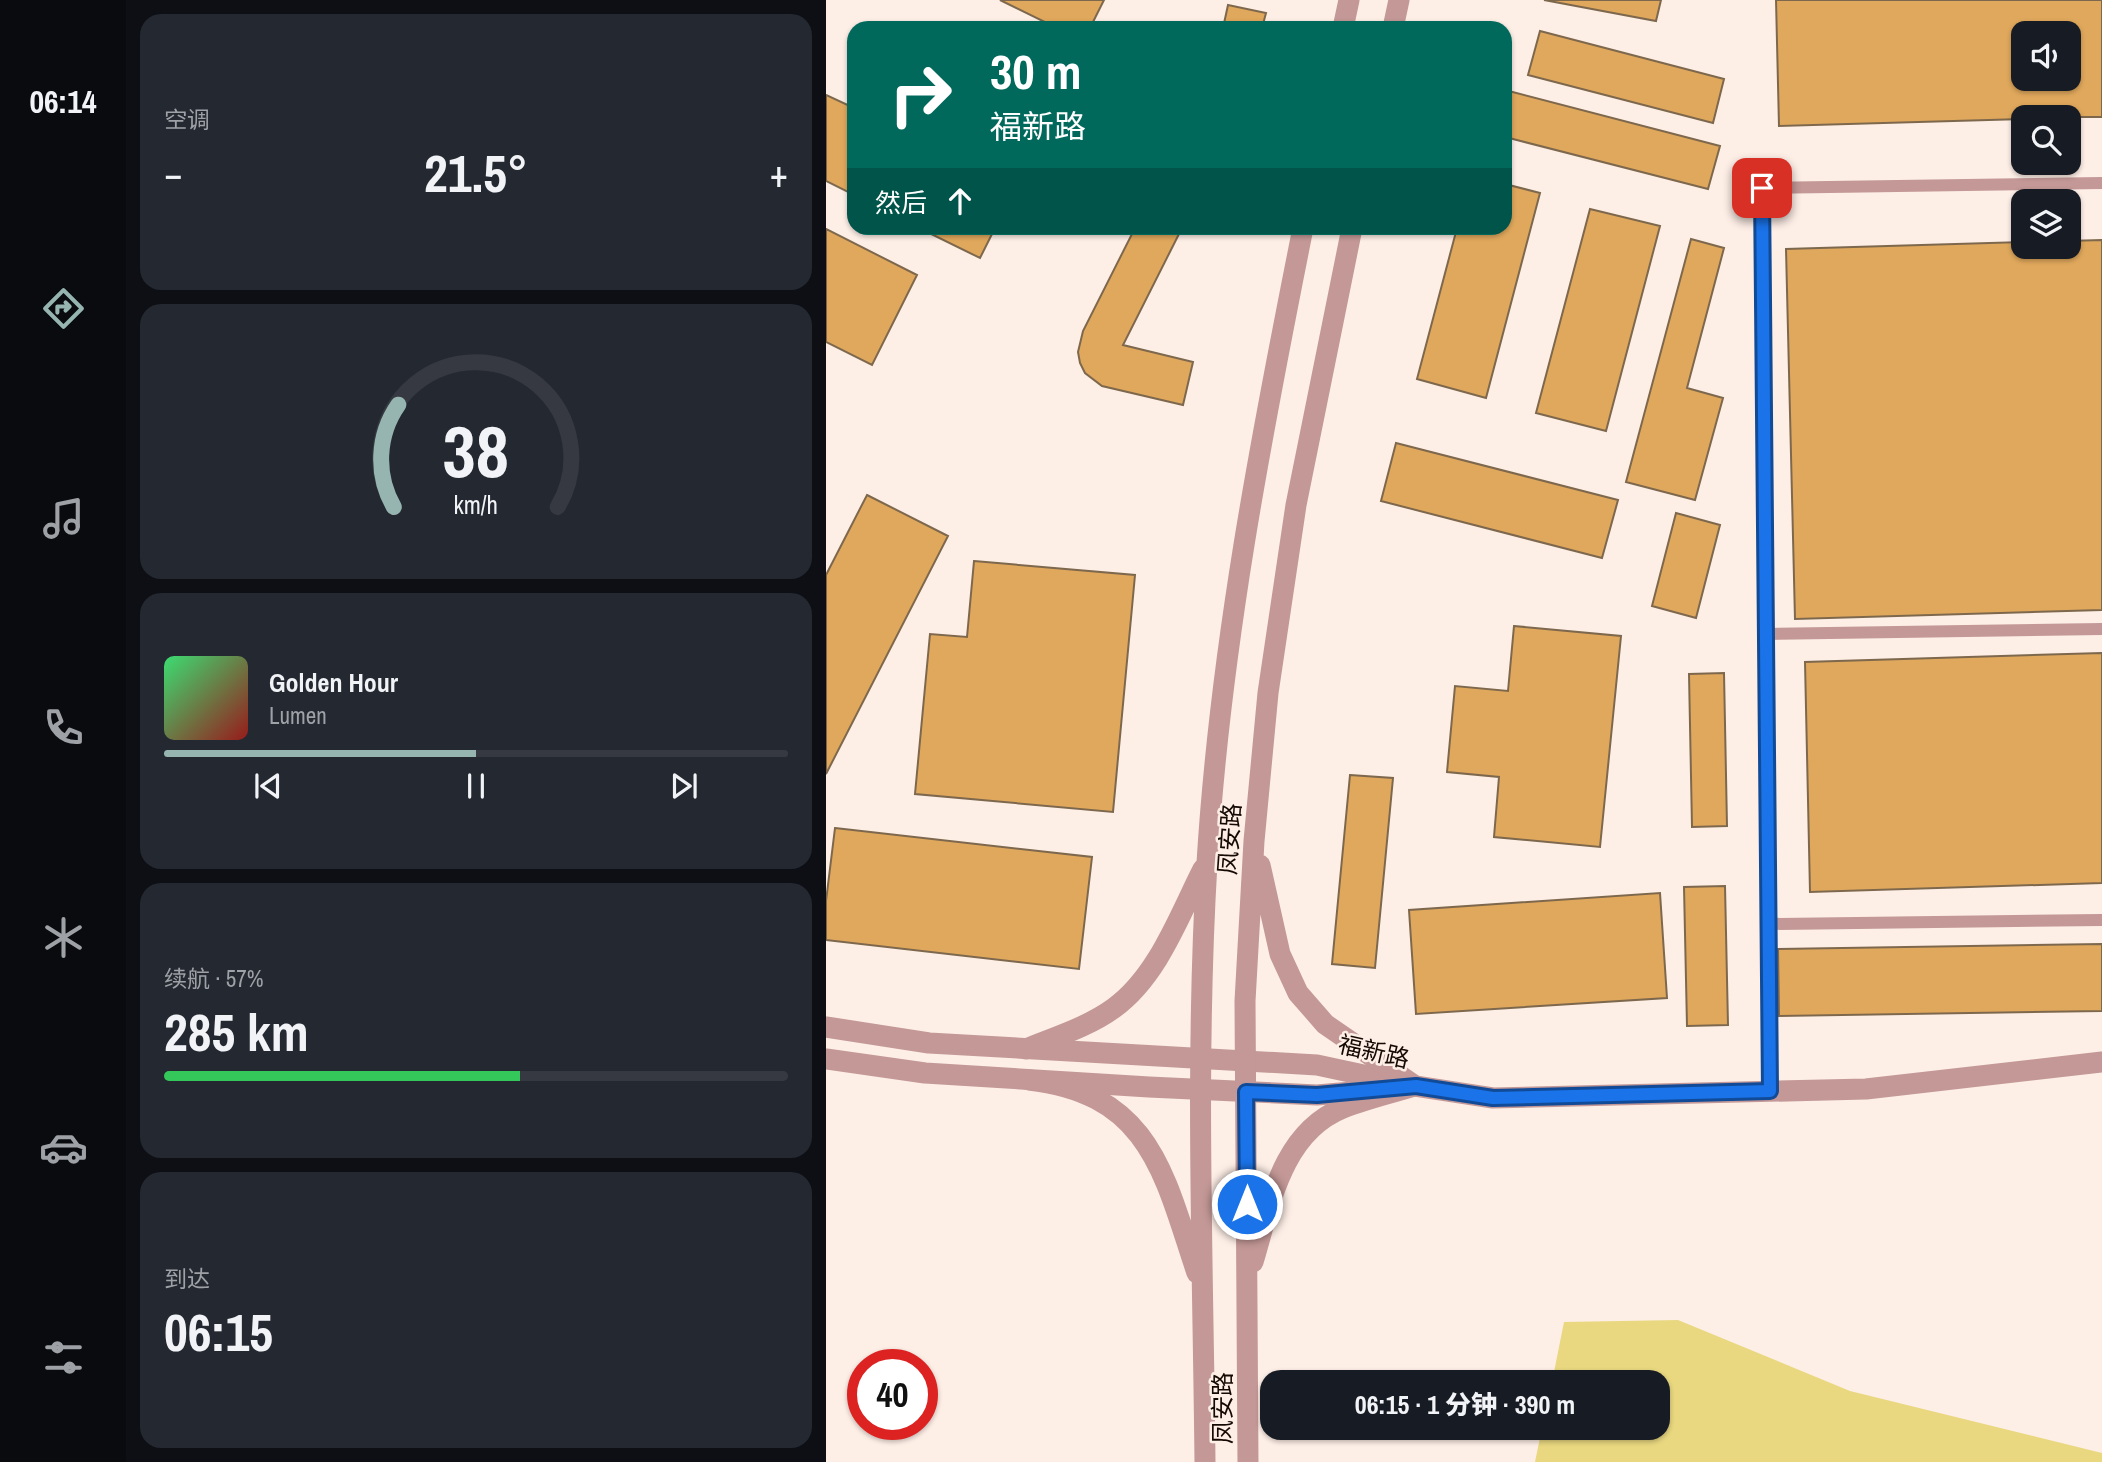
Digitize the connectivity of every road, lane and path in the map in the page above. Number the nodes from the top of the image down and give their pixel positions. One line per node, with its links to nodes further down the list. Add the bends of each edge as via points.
1 (1349, 0): 3 (street)
2 (1399, 0): 4 (street)
3 (1344, 21)
4 (1394, 21)
5 (2102, 183): 9 (lane, via 1762,188)
6 (1302, 235): 11 (street, 凤安路, via 1262,430 1237,589)
7 (1351, 235): 10 (street, 凤安路, via 1296,505 1268,692)
8 (2102, 629): 9 (lane)
9 (1766, 634): 13 (lane)
10 (1254, 841): 18 (street, 凤安路); 21 (street, via 1280,954 1298,993 1325,1024)
11 (1207, 860): 15 (street, via 1158,957 1131,994 1094,1021); 17 (street, 凤安路)
12 (2102, 920): 13 (lane)
13 (1769, 924): 23 (lane)
14 (826, 1027): 15 (street, 福新路, via 929,1043)
15 (1026, 1049): 17 (street, 福新路)
16 (826, 1059): 20 (street, 福新路, via 925,1073)
17 (1201, 1059): 18 (street, 福新路); 22 (street, 凤安路)
18 (1246, 1061): 21 (street, 福新路, via 1317,1065); 24 (street, 凤安路)
19 (2102, 1062): 23 (street, via 1866,1089)
20 (1029, 1080): 22 (street, 福新路); 26 (street, via 1071,1087 1090,1096 1109,1106 1142,1136 1165,1177)
21 (1416, 1086): 23 (street, via 1493,1098); 24 (street, 福新路, via 1317,1095); 25 (street, via 1342,1108 1300,1140 1282,1170)
22 (1201, 1090): 24 (street, 福新路); 26 (street, 凤安路)
23 (1770, 1091)
24 (1246, 1092): 25 (street, 凤安路)
25 (1247, 1280): 28 (street, 凤安路)
26 (1203, 1291): 27 (street, 凤安路)
27 (1205, 1462)
28 (1248, 1462)

